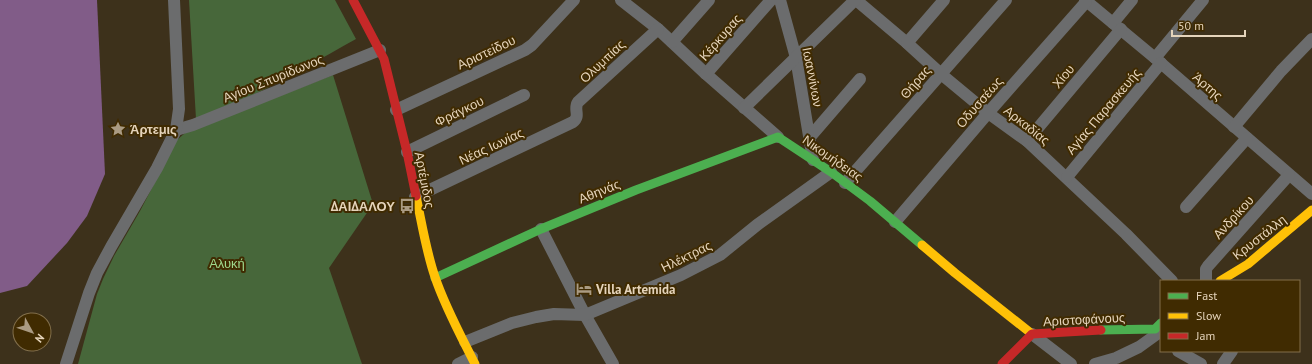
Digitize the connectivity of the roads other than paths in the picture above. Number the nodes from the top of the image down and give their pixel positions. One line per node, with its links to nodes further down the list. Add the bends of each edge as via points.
1 (174, 0): 32 (street, via 180,110)
2 (353, 0): 20 (street, Αρτέμιδος)
3 (574, 0): 28 (street, Αριστείδου, via 525,50)
4 (621, 0): 14 (street, Νικομήδειας)
5 (709, 0): 18 (street)
6 (771, 0): 23 (street, Κέρκυρας)
7 (780, 0): 21 (street, Ιωαννίνων)
8 (855, 0): 19 (street, Αρκαδίας); 21 (street)
9 (944, 0): 19 (street)
10 (1006, 0): 24 (street, Θήρας)
11 (1132, 0): 15 (street, Χίου)
12 (1203, 0): 22 (street, Αγίας Παρασκευής)
13 (1086, 1): 15 (street, Άρτης); 29 (street, Οδυσσέως)
14 (635, 4): 16 (street, Νικομήδειας)
15 (1117, 26): 22 (street, Άρτης); 36 (street, Χίου)
16 (658, 29): 18 (street, Νικομήδειας); 30 (street, Ολυμπίας, via 578,102)
17 (1312, 39): 31 (street)
18 (672, 42): 23 (street, Νικομήδειας)
19 (908, 43): 24 (street, Αρκαδίας)
20 (380, 50): 28 (street, Αρτέμιδος); 32 (street, Αγίου Σπυρίδωνος, via 193,126)
21 (796, 58): 27 (street); 34 (street, Ιωαννίνων)
22 (1158, 61): 31 (street, Άρτης); 41 (street, Αγίας Παρασκευής)
23 (706, 74): 27 (street, Νικομήδειας)
24 (941, 74): 29 (street, Αρκαδίας); 42 (street, Θήρας)
25 (860, 79): 34 (street)
26 (524, 95): 37 (street, Φράγκου)
27 (744, 108): 33 (street, Νικομήδειας)
28 (396, 110): 37 (street, Αρτέμιδος)
29 (988, 113): 36 (street, Αρκαδίας); 47 (street, Οδυσσέως)
30 (577, 118): 44 (street, Νέας Ιωνίας)
31 (1234, 127): 35 (street, Άρτης)
32 (176, 130): 60 (street, via 97,272)
33 (778, 137): 38 (street, Νικομήδειας); 48 (street, Αθηνάς)
34 (810, 137): 38 (street, Ιωαννίνων)
35 (1247, 138): 40 (street, Άρτης); 45 (street)
36 (1027, 141): 41 (street, Αρκαδίας)
37 (406, 152): 44 (street, Αρτέμιδος)
38 (813, 160): 39 (street, Νικομήδειας)
39 (831, 172): 42 (street, Νικομήδειας); 53 (street, Ηλέκτρας, via 720,255 681,275)
40 (1289, 175): 43 (street, Άρτης); 51 (street, Ανδρίκου, via 1208,266)
41 (1067, 177): 50 (street, Αρκαδίας)
42 (845, 183): 47 (street, Νικομήδειας)
43 (1312, 194)
44 (415, 197): 49 (street, Αρτέμιδος)
45 (1186, 207)
46 (1312, 210): 52 (street, Κρυστάλλη, via 1248,264)
47 (895, 222): 55 (street, Νικομήδειας)
48 (541, 229): 49 (street, Αθηνάς); 53 (street)
49 (435, 278): 56 (street, Αρτέμιδος)
50 (1171, 280)
51 (1206, 280)
52 (1222, 280)
53 (585, 316): 56 (street, Ηλέκτρας, via 554,314 536,317); 62 (street)
54 (1159, 331): 55 (street, Αριστοφάνους, via 1072,331); 65 (street, via 1139,347)
55 (1032, 334): 63 (street, Αριστοφάνους); 64 (street)
56 (465, 342): 59 (street, Αρτέμιδος)
57 (1180, 352): 66 (street)
58 (1231, 352): 67 (street)
59 (474, 360): 61 (street)
60 (66, 364)
61 (458, 364)
62 (613, 364)
63 (1002, 364)
64 (1071, 364)
65 (1095, 364)
66 (1201, 364)
67 (1223, 364)

